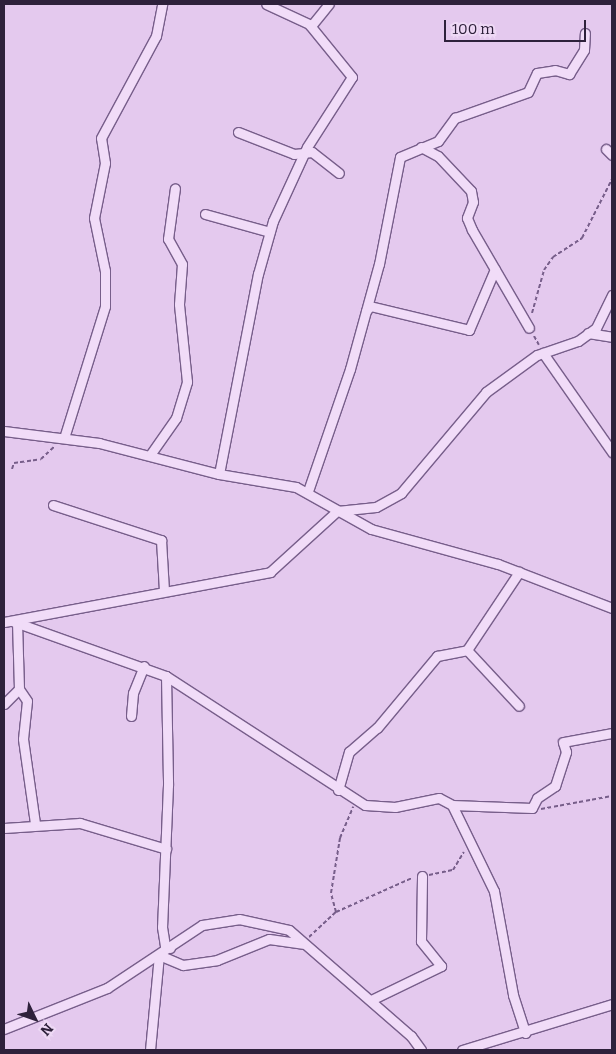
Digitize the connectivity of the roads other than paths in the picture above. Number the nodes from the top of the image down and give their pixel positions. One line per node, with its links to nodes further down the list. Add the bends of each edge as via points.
1 (162, 4): 21 (street, via 156,36 101,138 104,163 94,218 105,271 105,306)
2 (266, 4): 4 (street)
3 (329, 4): 4 (street)
4 (311, 26): 8 (street, via 352,77)
5 (585, 33): 7 (street, via 584,50 569,74 555,70 537,73 528,92 455,118 438,142)
6 (238, 132): 8 (street, via 294,154)
7 (421, 147): 13 (street, via 438,156 471,191 473,202 468,218); 15 (street, via 405,152 397,163)
8 (305, 152): 9 (street, via 324,160); 12 (street)
9 (339, 173)
10 (175, 188): 23 (street, via 168,239 182,264 178,304 187,382 176,418)
11 (205, 214): 12 (street)
12 (270, 232): 24 (street)
13 (495, 269): 15 (street, via 469,330 370,306); 16 (street)
14 (612, 294): 17 (street, via 596,328)
15 (366, 311): 25 (street, via 331,432)
16 (529, 328)
17 (588, 333): 18 (street); 19 (street)
18 (612, 337)
19 (542, 353): 22 (street); 27 (street, via 476,402 429,463 390,502 376,508)
20 (4, 431): 21 (street)
21 (64, 438): 23 (street)
22 (612, 452)
23 (150, 454): 24 (street)
24 (220, 474): 25 (street)
25 (308, 491): 27 (street)
26 (53, 505): 29 (street, via 161,540)
27 (337, 510): 28 (street, via 371,529); 29 (street, via 270,572)
28 (519, 572): 30 (street); 32 (street)
29 (164, 591): 31 (street)
30 (612, 608)
31 (10, 622): 33 (street); 35 (street)
32 (467, 650): 37 (street); 40 (street, via 443,653 429,664 376,728 348,752)
33 (144, 666): 34 (street); 38 (street, via 133,693)
34 (166, 676): 40 (street); 44 (street)
35 (19, 689): 36 (street); 42 (street, via 27,701 23,739)
36 (4, 704)
37 (519, 706)
38 (131, 716)
39 (612, 733): 41 (street, via 563,742 566,752 555,786 537,798 532,808)
40 (338, 790): 41 (street, via 376,808 427,799)
41 (452, 805): 52 (street, via 494,891 514,1003)
42 (35, 823): 43 (street); 44 (street, via 80,823)
43 (4, 828)
44 (166, 848): 47 (street, via 162,927 165,947)
45 (422, 876): 49 (street, via 421,941 441,966)
46 (303, 944): 47 (street, via 278,925 229,919 202,925); 48 (street, via 269,939 217,960 191,964 172,963); 49 (street)
47 (170, 948): 48 (street)
48 (159, 955): 51 (street, via 79,1002); 53 (street)
49 (371, 1000): 54 (street)
50 (612, 1004): 52 (street)
51 (4, 1029)
52 (525, 1032): 55 (street)
53 (150, 1050)
54 (421, 1050)
55 (462, 1050)

